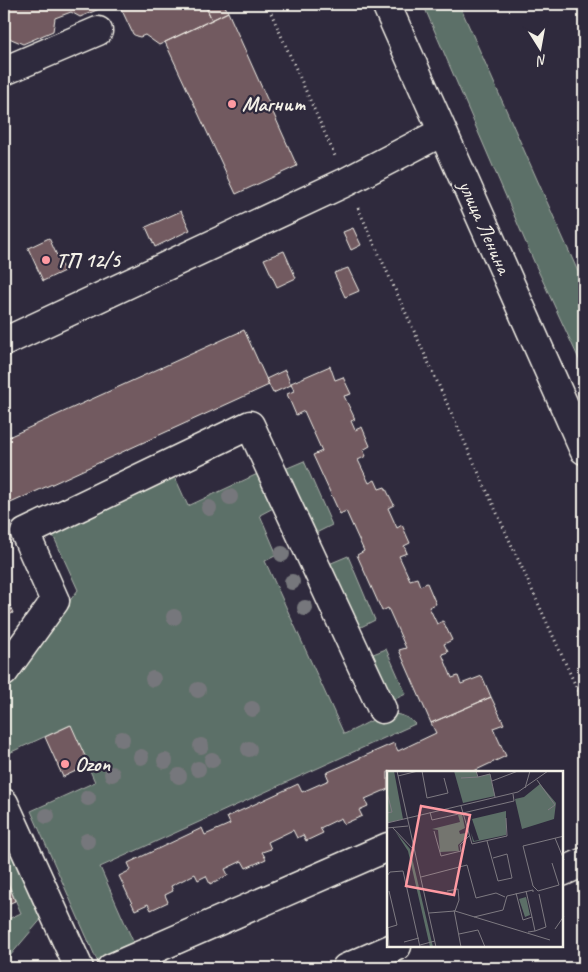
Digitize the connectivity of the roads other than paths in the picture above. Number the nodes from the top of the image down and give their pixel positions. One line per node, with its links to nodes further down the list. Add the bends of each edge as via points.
1 (386, 4): 4 (main road, улица Ленина)
2 (98, 31): 3 (main road)
3 (4, 71)
4 (442, 132): 5 (main road, via 346,182); 6 (main road, улица Ленина)
5 (4, 342)
6 (583, 445)
7 (4, 672): 8 (main road, via 56,602 24,534 250,425)
8 (382, 709)
9 (4, 803): 14 (main road)
10 (387, 848): 15 (main road)
11 (584, 862): 12 (main road)
12 (563, 872)
13 (395, 947): 16 (main road)
14 (79, 968)
15 (111, 968)
16 (346, 968)

